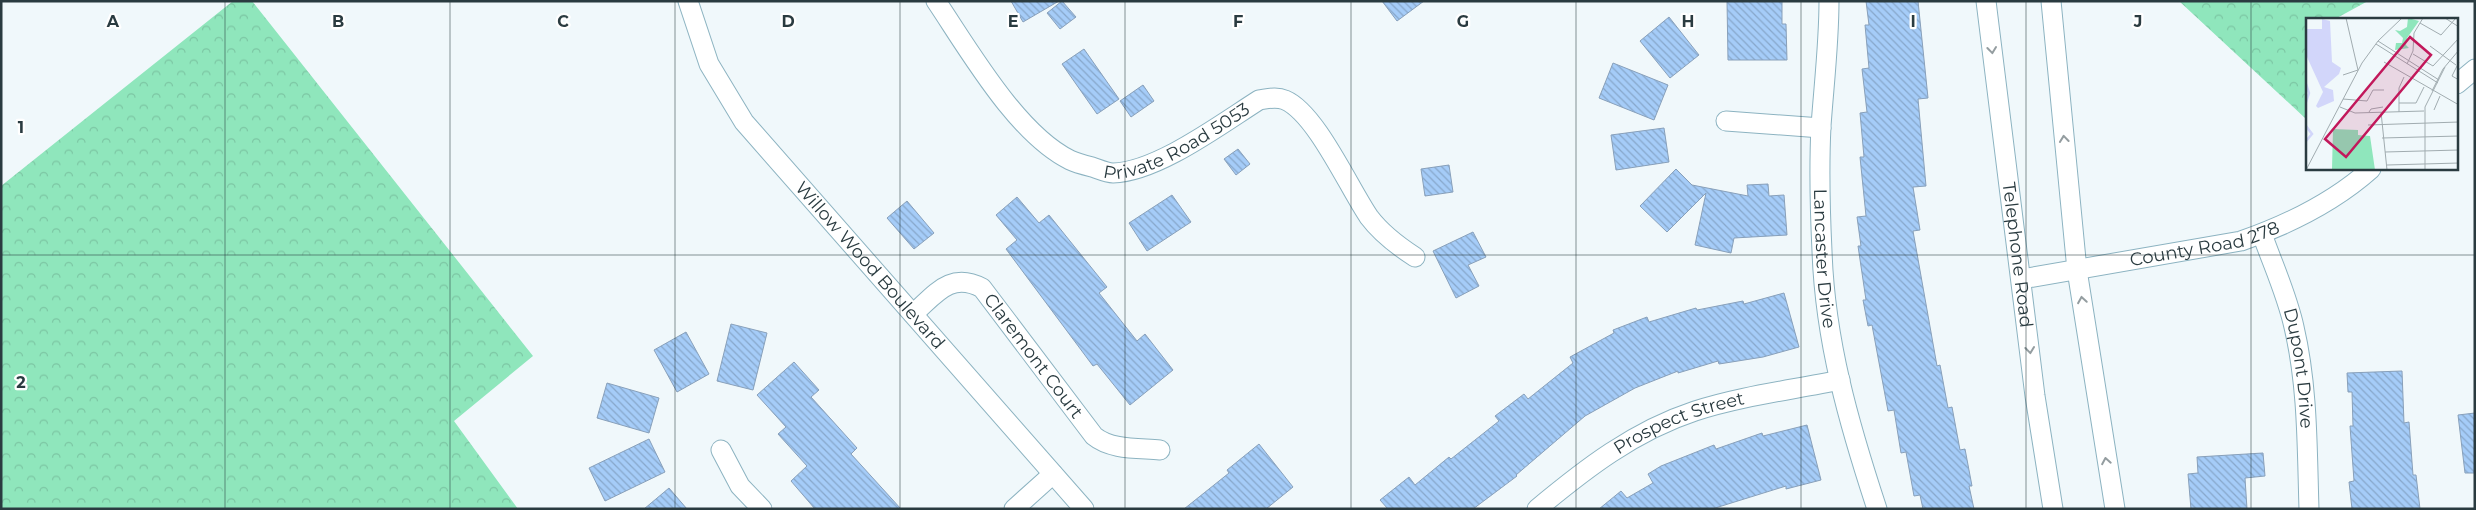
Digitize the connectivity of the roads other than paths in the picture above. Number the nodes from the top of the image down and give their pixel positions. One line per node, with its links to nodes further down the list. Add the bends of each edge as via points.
1 (688, 1): 15 (street, Willow Wood Boulevard, via 709,64 744,122)
2 (936, 1): 12 (street, Private Road 5053, via 981,68 1025,125 1070,160 1112,173 1130,170 1172,154 1259,100 1286,100 1311,123 1370,218 1398,246)
3 (1829, 1): 9 (street, Lancaster Drive)
4 (1986, 1): 14 (street, Telephone Road, one-way to 14)
5 (2052, 1): 13 (street, one-way to 5)
6 (2475, 69): 7 (street)
7 (2458, 83)
8 (1726, 121): 9 (street)
9 (1821, 128): 16 (street, Lancaster Drive, via 1822,252 1830,332)
10 (2370, 170): 11 (street, County Road 278, via 2334,198)
11 (2262, 234): 13 (street, County Road 278, via 2214,247); 27 (street, Dupont Drive, via 2286,299 2298,345 2305,396)
12 (1415, 257)
13 (2077, 270): 14 (street, County Road 278); 26 (street, one-way to 13)
14 (2022, 279): 25 (street, Telephone Road, one-way to 25)
15 (913, 314): 18 (street, Claremont Court, via 948,284 964,281 982,288 1094,436 1113,446); 19 (street, Willow Wood Boulevard)
16 (1840, 380): 23 (street, Prospect Street, via 1718,405 1674,419 1612,451); 24 (street, Lancaster Drive, via 1851,430)
17 (721, 450): 20 (street, via 740,486)
18 (1160, 450)
19 (1053, 474): 21 (street); 22 (street, Willow Wood Boulevard)
20 (762, 509)
21 (1014, 509)
22 (1084, 509)
23 (1537, 509)
24 (1877, 509)
25 (2053, 509)
26 (2115, 509)
27 (2309, 509)

